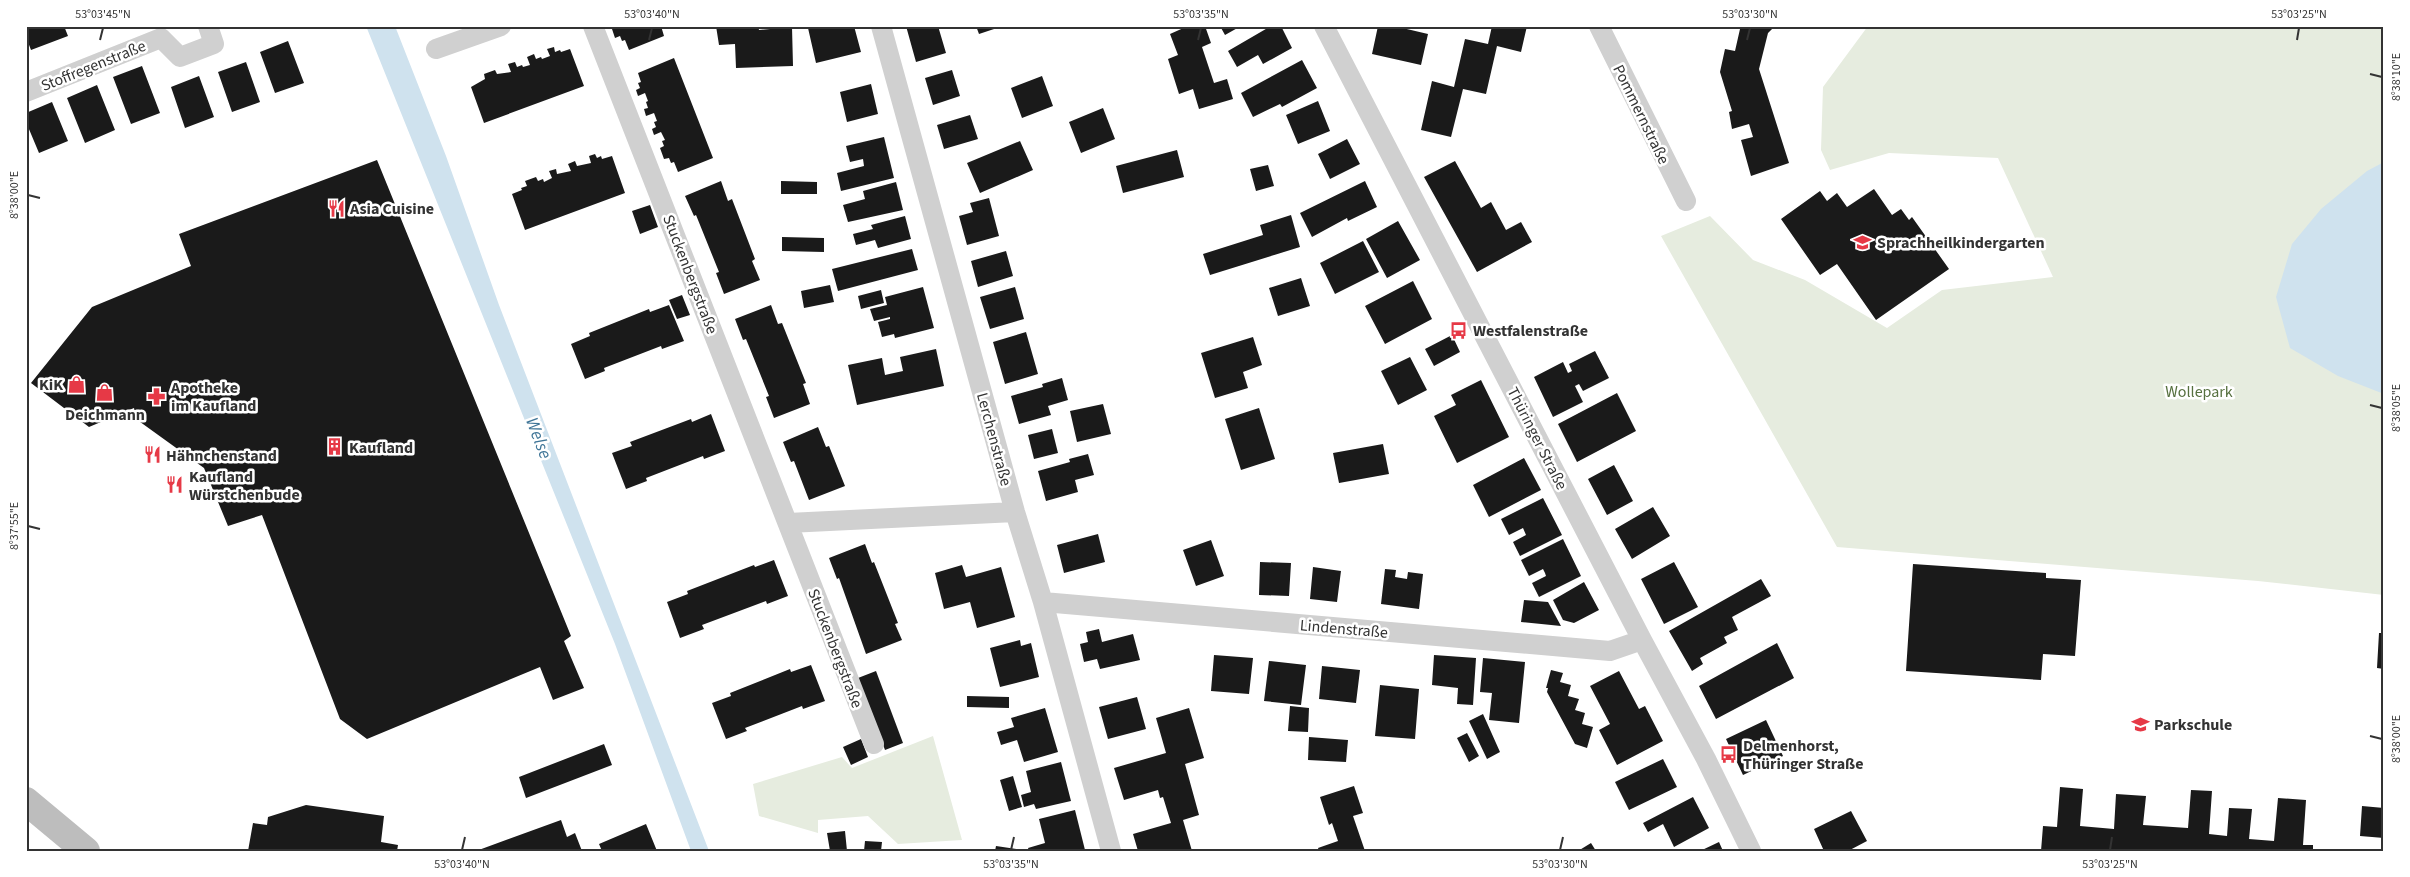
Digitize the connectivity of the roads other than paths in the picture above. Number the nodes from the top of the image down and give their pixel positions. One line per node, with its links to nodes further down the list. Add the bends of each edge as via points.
1 (208, 26): 7 (street, Stoffregenstraße, via 214,44 180,57)
2 (502, 26): 8 (street)
3 (593, 26): 12 (street, Stuckenbergstraße)
4 (881, 26): 11 (street, Lerchenstraße)
5 (1324, 26): 14 (street, Thüringer Straße)
6 (1599, 26): 10 (street, Pommernstraße)
7 (162, 32): 9 (street, Stoffregenstraße)
8 (436, 49)
9 (26, 92)
10 (1686, 201)
11 (1015, 512): 12 (street); 13 (street, Lerchenstraße)
12 (788, 524): 15 (street, Stuckenbergstraße)
13 (1043, 602): 14 (street, Lindenstraße, via 1610,651); 18 (street, Lerchenstraße)
14 (1642, 640): 19 (street, Thüringer Straße)
15 (874, 744)
16 (26, 801): 17 (main road)
17 (86, 851)
18 (1111, 851)
19 (1751, 851)

